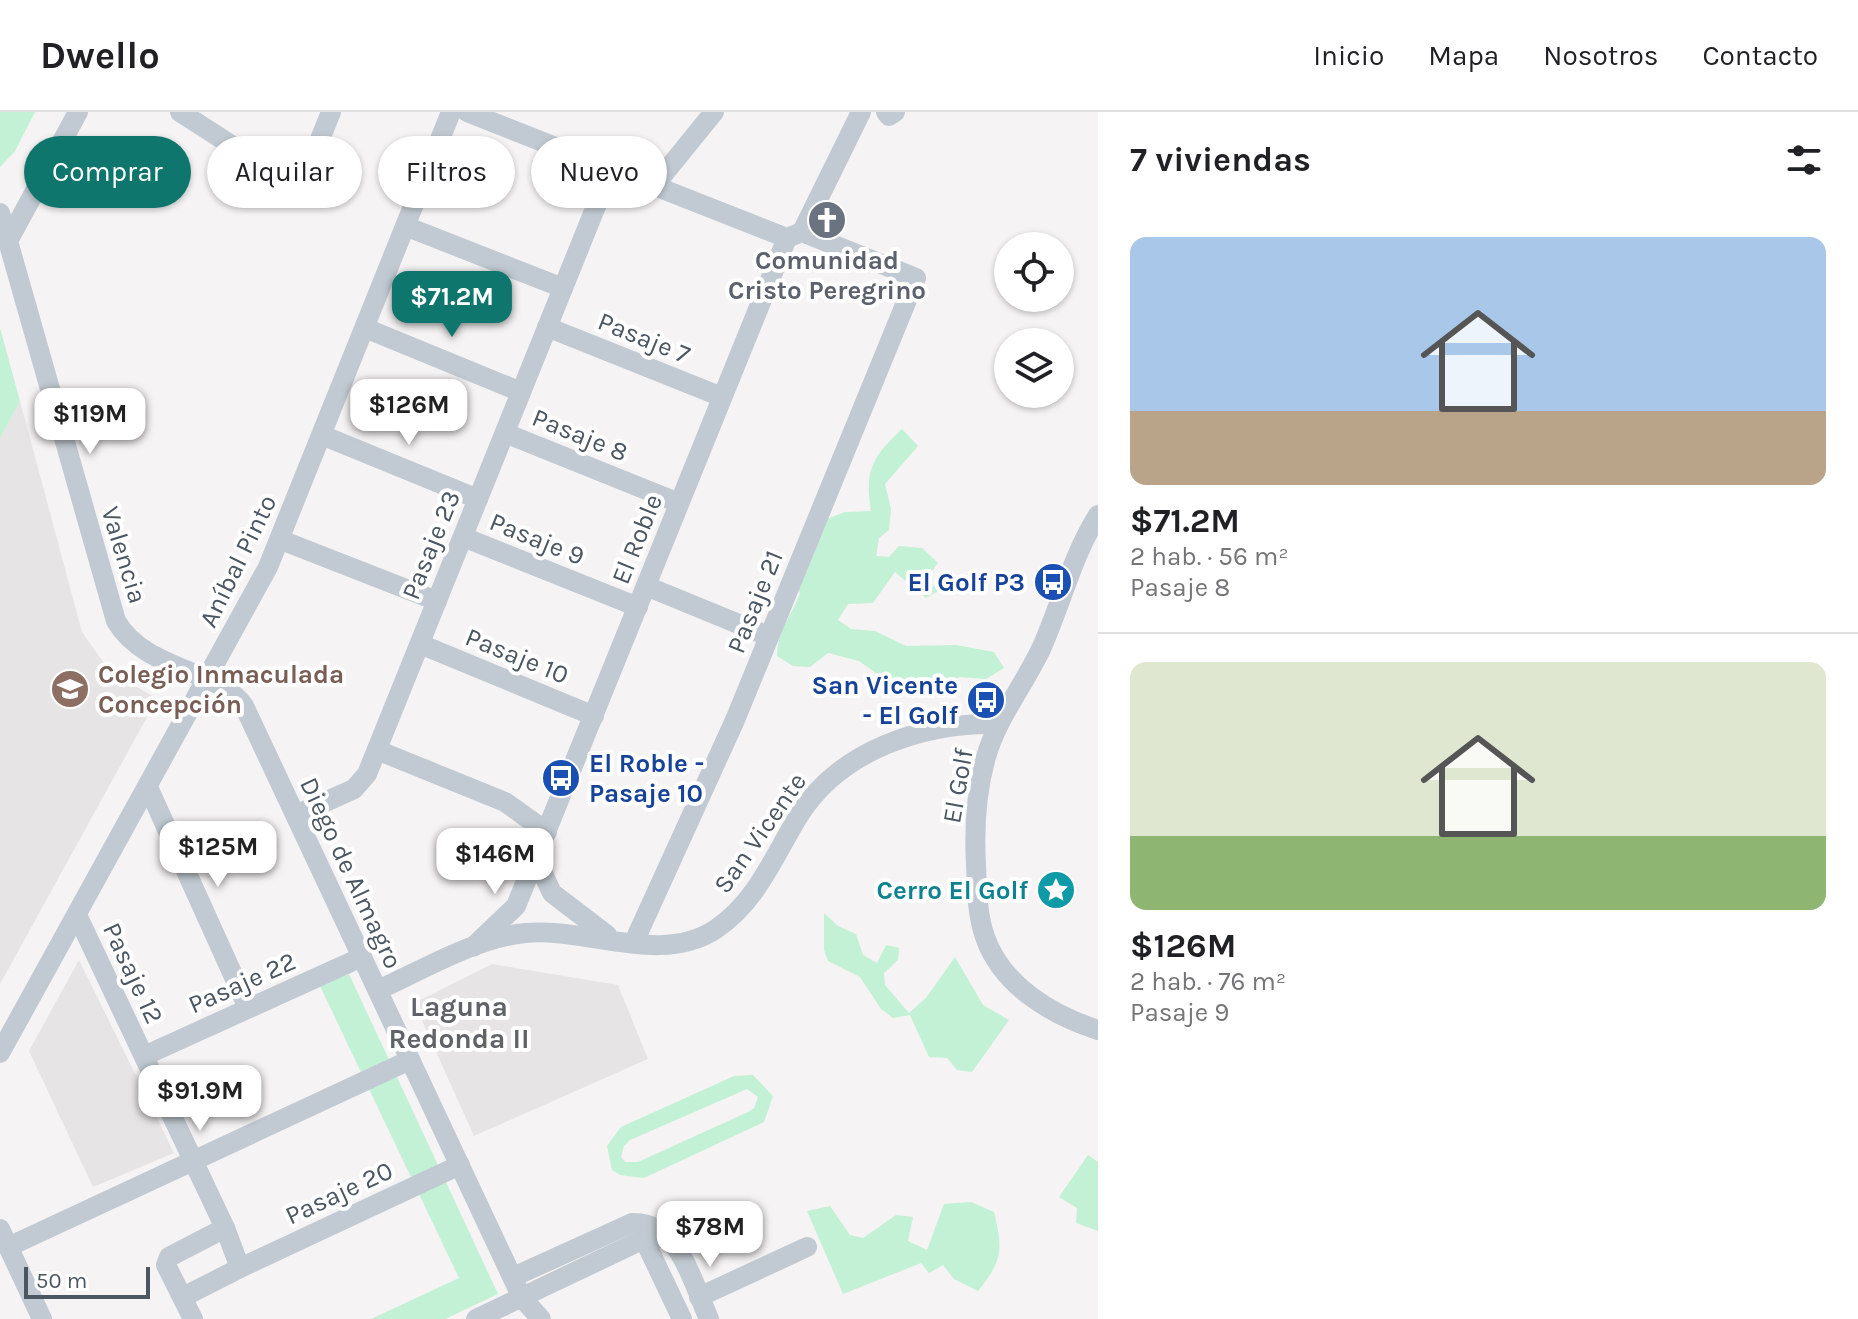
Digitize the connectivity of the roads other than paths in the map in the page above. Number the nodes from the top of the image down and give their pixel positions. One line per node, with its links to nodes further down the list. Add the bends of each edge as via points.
1 (78, 112): 15 (street)
2 (331, 112): 7 (street, via 297,197)
3 (451, 112): 13 (street, Aníbal Pinto)
4 (467, 112): 8 (street)
5 (714, 112): 9 (street)
6 (861, 112): 14 (street)
7 (185, 113)
8 (531, 137)
9 (667, 170)
10 (667, 191): 14 (street)
11 (595, 208): 16 (street, Pasaje 23)
12 (0, 213): 15 (street, Valencia)
13 (405, 226): 16 (street); 18 (street, Aníbal Pinto)
14 (794, 235): 20 (street, El Roble); 31 (street, Pasaje 21, via 916,278)
15 (8, 241): 33 (street, Valencia, via 116,621 135,645)
16 (563, 288): 17 (street, Pasaje 23)
17 (547, 327): 19 (street, Pasaje 23); 20 (street, Pasaje 7)
18 (365, 328): 19 (street, Pasaje 8); 22 (street, Aníbal Pinto)
19 (521, 392): 21 (street, Pasaje 23)
20 (722, 397): 24 (street, El Roble)
21 (505, 433): 23 (street, Pasaje 23); 24 (street, Pasaje 8)
22 (324, 436): 23 (street, Pasaje 9); 27 (street, Aníbal Pinto)
23 (478, 499): 26 (street, Pasaje 23)
24 (679, 503): 28 (street, El Roble)
25 (1098, 515): 35 (street, El Golf, via 1040,651)
26 (463, 537): 29 (street, Pasaje 23); 30 (street, Pasaje 9)
27 (281, 540): 29 (street); 33 (street, Aníbal Pinto)
28 (646, 586): 30 (street, El Roble); 31 (street)
29 (437, 601): 32 (street, Pasaje 23)
30 (638, 607): 34 (street, El Roble)
31 (768, 636): 42 (street, Pasaje 21, via 735,720)
32 (420, 644): 34 (street, Pasaje 10); 36 (street, Pasaje 23)
33 (206, 681): 37 (street, Aníbal Pinto); 38 (street, Diego de Almagro, via 241,701)
34 (594, 716): 39 (street, El Roble)
35 (999, 724): 42 (street, San Vicente, via 945,726 853,761 800,813 769,872 729,918 698,939 663,944); 47 (street, El Golf, via 986,755 975,822 984,936 1000,964 1028,994 1050,1010)
36 (377, 750): 38 (street, Pasaje 23, via 354,789); 39 (street, via 505,802)
37 (148, 787): 41 (street, Aníbal Pinto); 46 (street)
38 (296, 815): 44 (street, Diego de Almagro)
39 (547, 832): 40 (street, El Roble)
40 (536, 859): 42 (street, via 552,893); 43 (street, El Roble, via 516,906)
41 (77, 915): 48 (street, Aníbal Pinto); 49 (street, Pasaje 12)
42 (624, 941): 43 (street, San Vicente, via 538,932)
43 (473, 947): 45 (street, San Vicente)
44 (362, 957): 45 (street, Diego de Almagro); 46 (street, Pasaje 22)
45 (378, 990): 50 (street, Diego de Almagro)
46 (248, 1008): 49 (street, Pasaje 22)
47 (1098, 1030)
48 (0, 1053)
49 (144, 1056): 51 (street, Pasaje 12)
50 (410, 1060): 51 (street); 52 (street, Diego de Almagro)
51 (193, 1161): 53 (street, Pasaje 12); 55 (street)
52 (460, 1165): 58 (street, Pasaje 20); 59 (street, Diego de Almagro)
53 (225, 1228): 58 (street, Pasaje 12); 60 (street, via 169,1257 166,1265)
54 (671, 1237): 56 (street); 59 (street, via 645,1222 632,1223); 61 (street)
55 (4, 1238): 63 (street)
56 (644, 1239): 62 (street); 67 (street)
57 (807, 1247): 61 (street)
58 (240, 1268): 60 (street)
59 (513, 1277): 62 (street, Diego de Almagro)
60 (183, 1297): 64 (street)
61 (699, 1297): 68 (street)
62 (522, 1298): 65 (street); 66 (street, Diego de Almagro)
63 (42, 1319)
64 (193, 1319)
65 (476, 1319)
66 (541, 1319)
67 (682, 1319)
68 (709, 1319)

